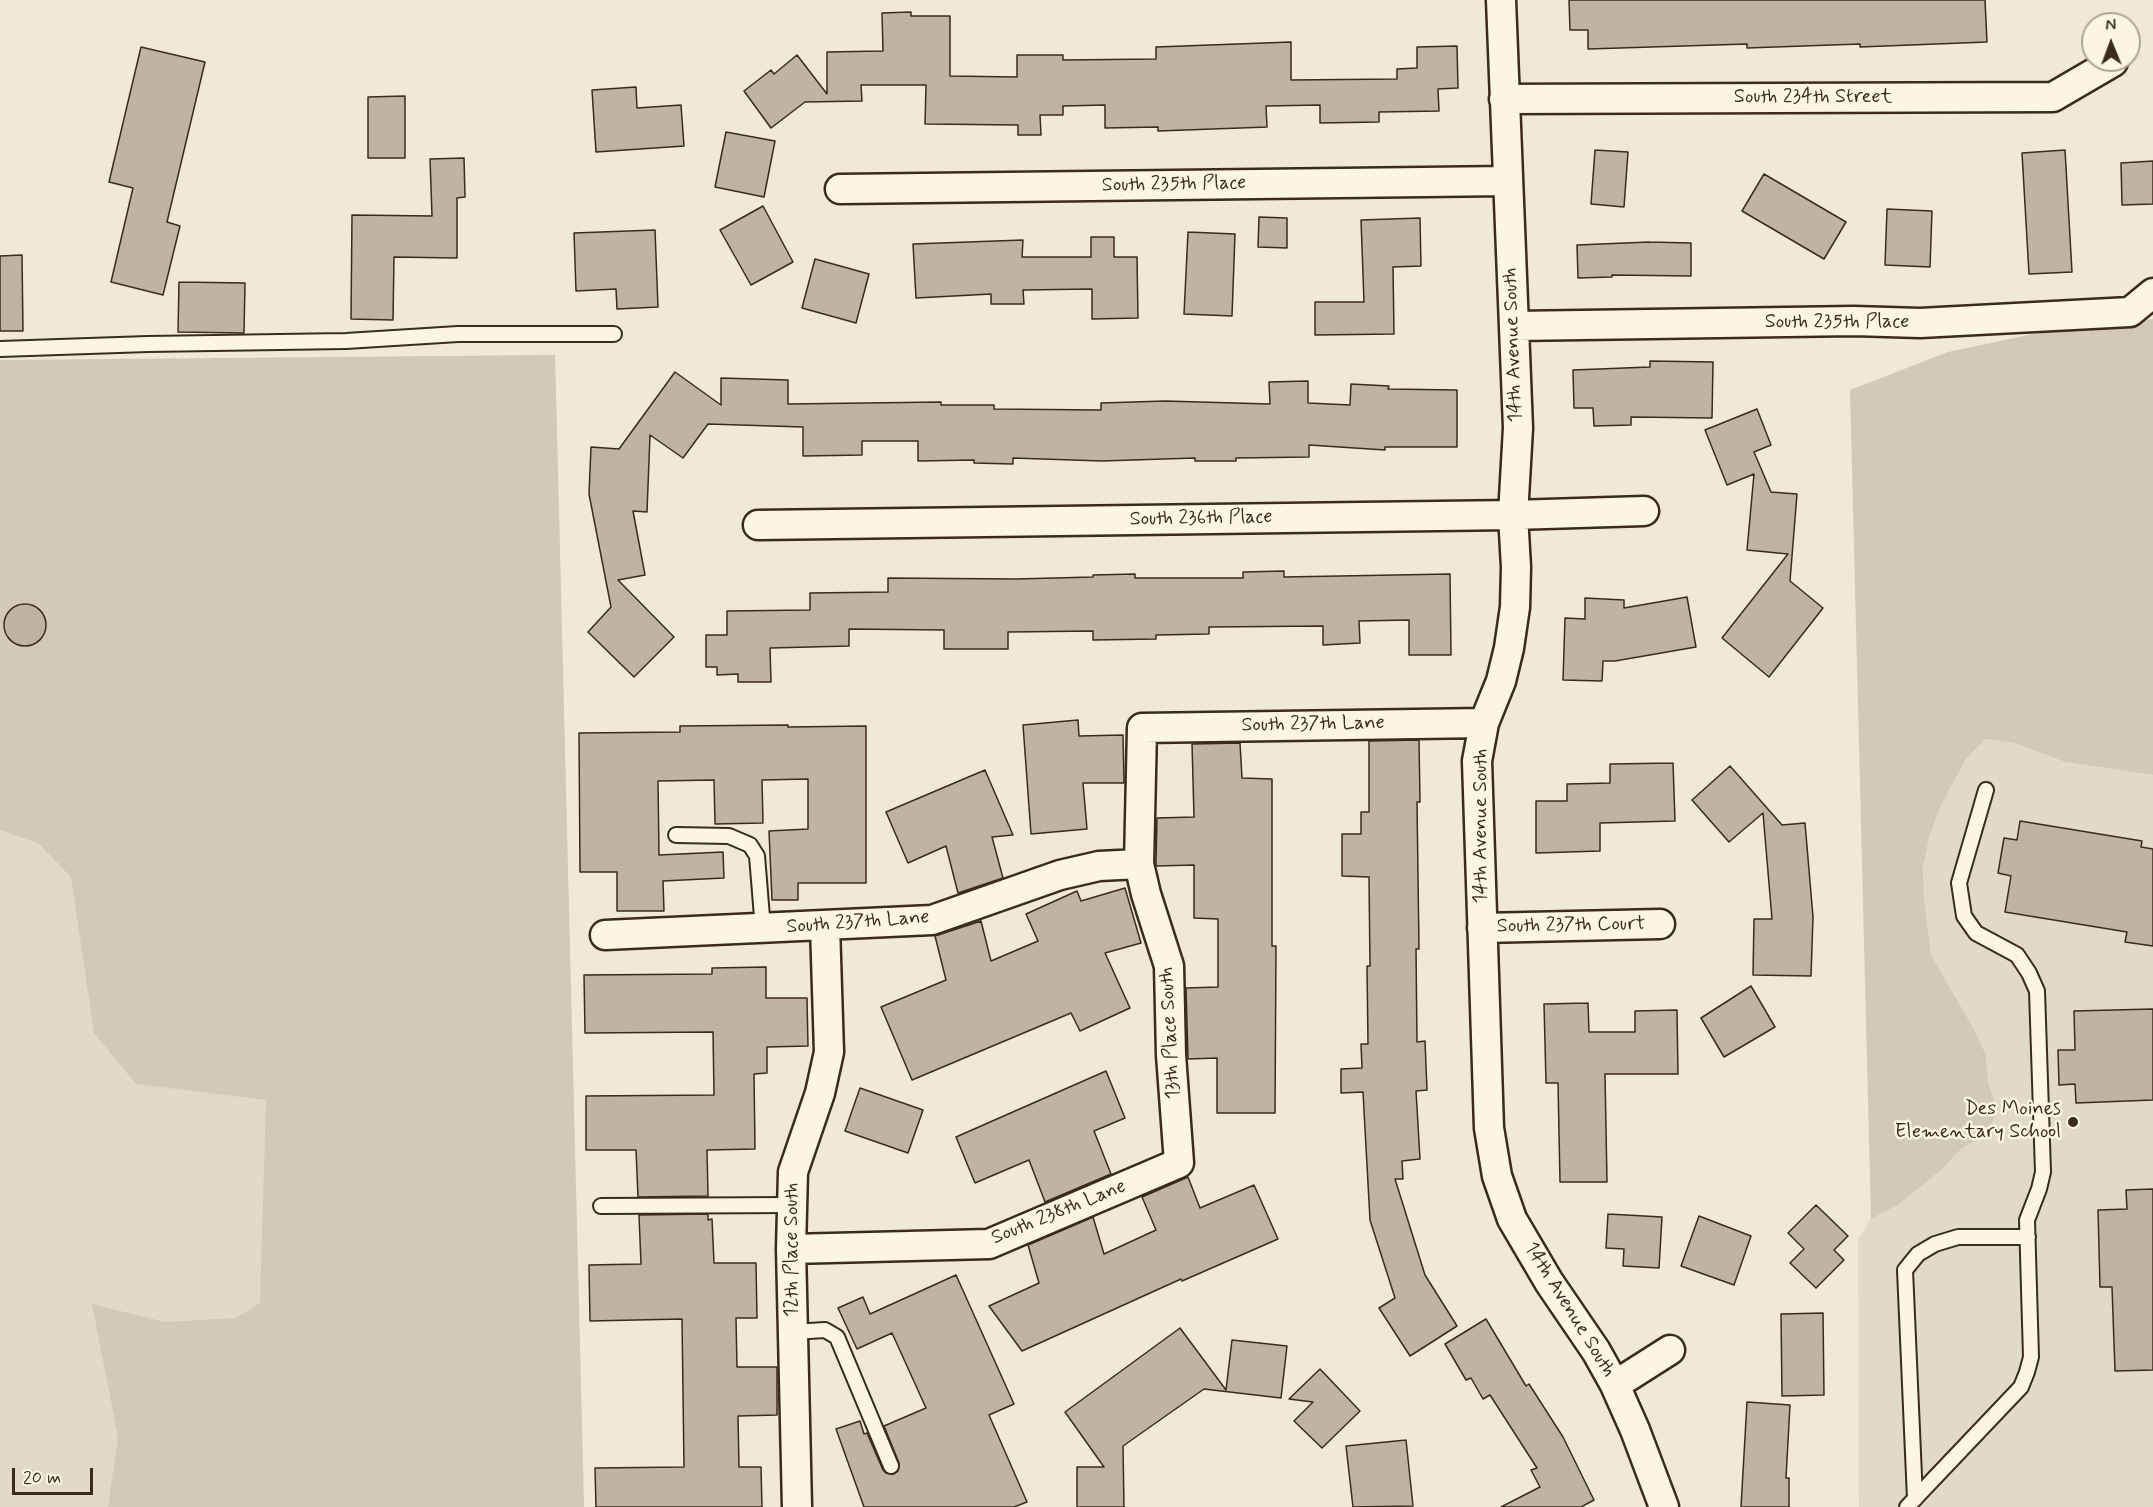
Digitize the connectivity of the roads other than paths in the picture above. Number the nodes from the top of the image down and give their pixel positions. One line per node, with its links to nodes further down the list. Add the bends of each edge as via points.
1 (1501, 0): 3 (street, 14th Avenue South)
2 (2096, 72): 3 (street, South 234th Street, via 2054,97)
3 (1504, 99): 4 (street, 14th Avenue South)
4 (1507, 181): 5 (street, South 235th Place); 7 (street, 14th Avenue South)
5 (840, 189)
6 (2153, 293): 7 (street, South 235th Place, via 2130,312 1920,323)
7 (1514, 326): 11 (street, 14th Avenue South, via 1518,428)
8 (614, 334): 9 (lane, via 458,334 346,341)
9 (0, 349)
10 (1644, 511): 11 (street, South 236th Place)
11 (1513, 515): 12 (street, South 236th Place); 13 (street, 14th Avenue South, via 1515,607 1501,681)
12 (758, 525)
13 (1484, 723): 14 (street, South 237th Lane); 20 (street, 14th Avenue South, via 1478,761)
14 (1142, 728): 17 (street, 13th Place South)
15 (1986, 790): 26 (lane, via 1959,883 1964,916 1976,933 2017,955 2037,991 2043,1172 2027,1220)
16 (676, 835): 21 (lane, via 729,836 750,845 757,856)
17 (1139, 864): 19 (street, South 237th Lane, via 1099,866 1060,874 932,920); 23 (street, 13th Place South, via 1169,966)
18 (1660, 924): 20 (street, South 237th Court)
19 (825, 926): 21 (street, South 237th Lane); 24 (street, 12th Place South, via 829,1052 820,1093 793,1172)
20 (1482, 928): 30 (street, 14th Avenue South, via 1487,1102 1497,1176 1512,1219)
21 (763, 929): 22 (street, South 237th Lane)
22 (605, 935)
23 (1179, 1163): 27 (street, South 238th Lane, via 989,1244)
24 (792, 1205): 25 (lane); 27 (street, 12th Place South)
25 (601, 1206)
26 (2028, 1237): 32 (lane, via 2031,1357 2027,1372 2020,1387); 32 (lane, via 1958,1237 1918,1254 1905,1270)
27 (791, 1249): 28 (street, 12th Place South)
28 (793, 1332): 31 (lane, via 825,1330 837,1337); 33 (street, 12th Place South)
29 (1670, 1350): 30 (street)
30 (1615, 1385): 34 (street, 14th Avenue South)
31 (891, 1466)
32 (1911, 1503)
33 (797, 1507)
34 (1664, 1507)

